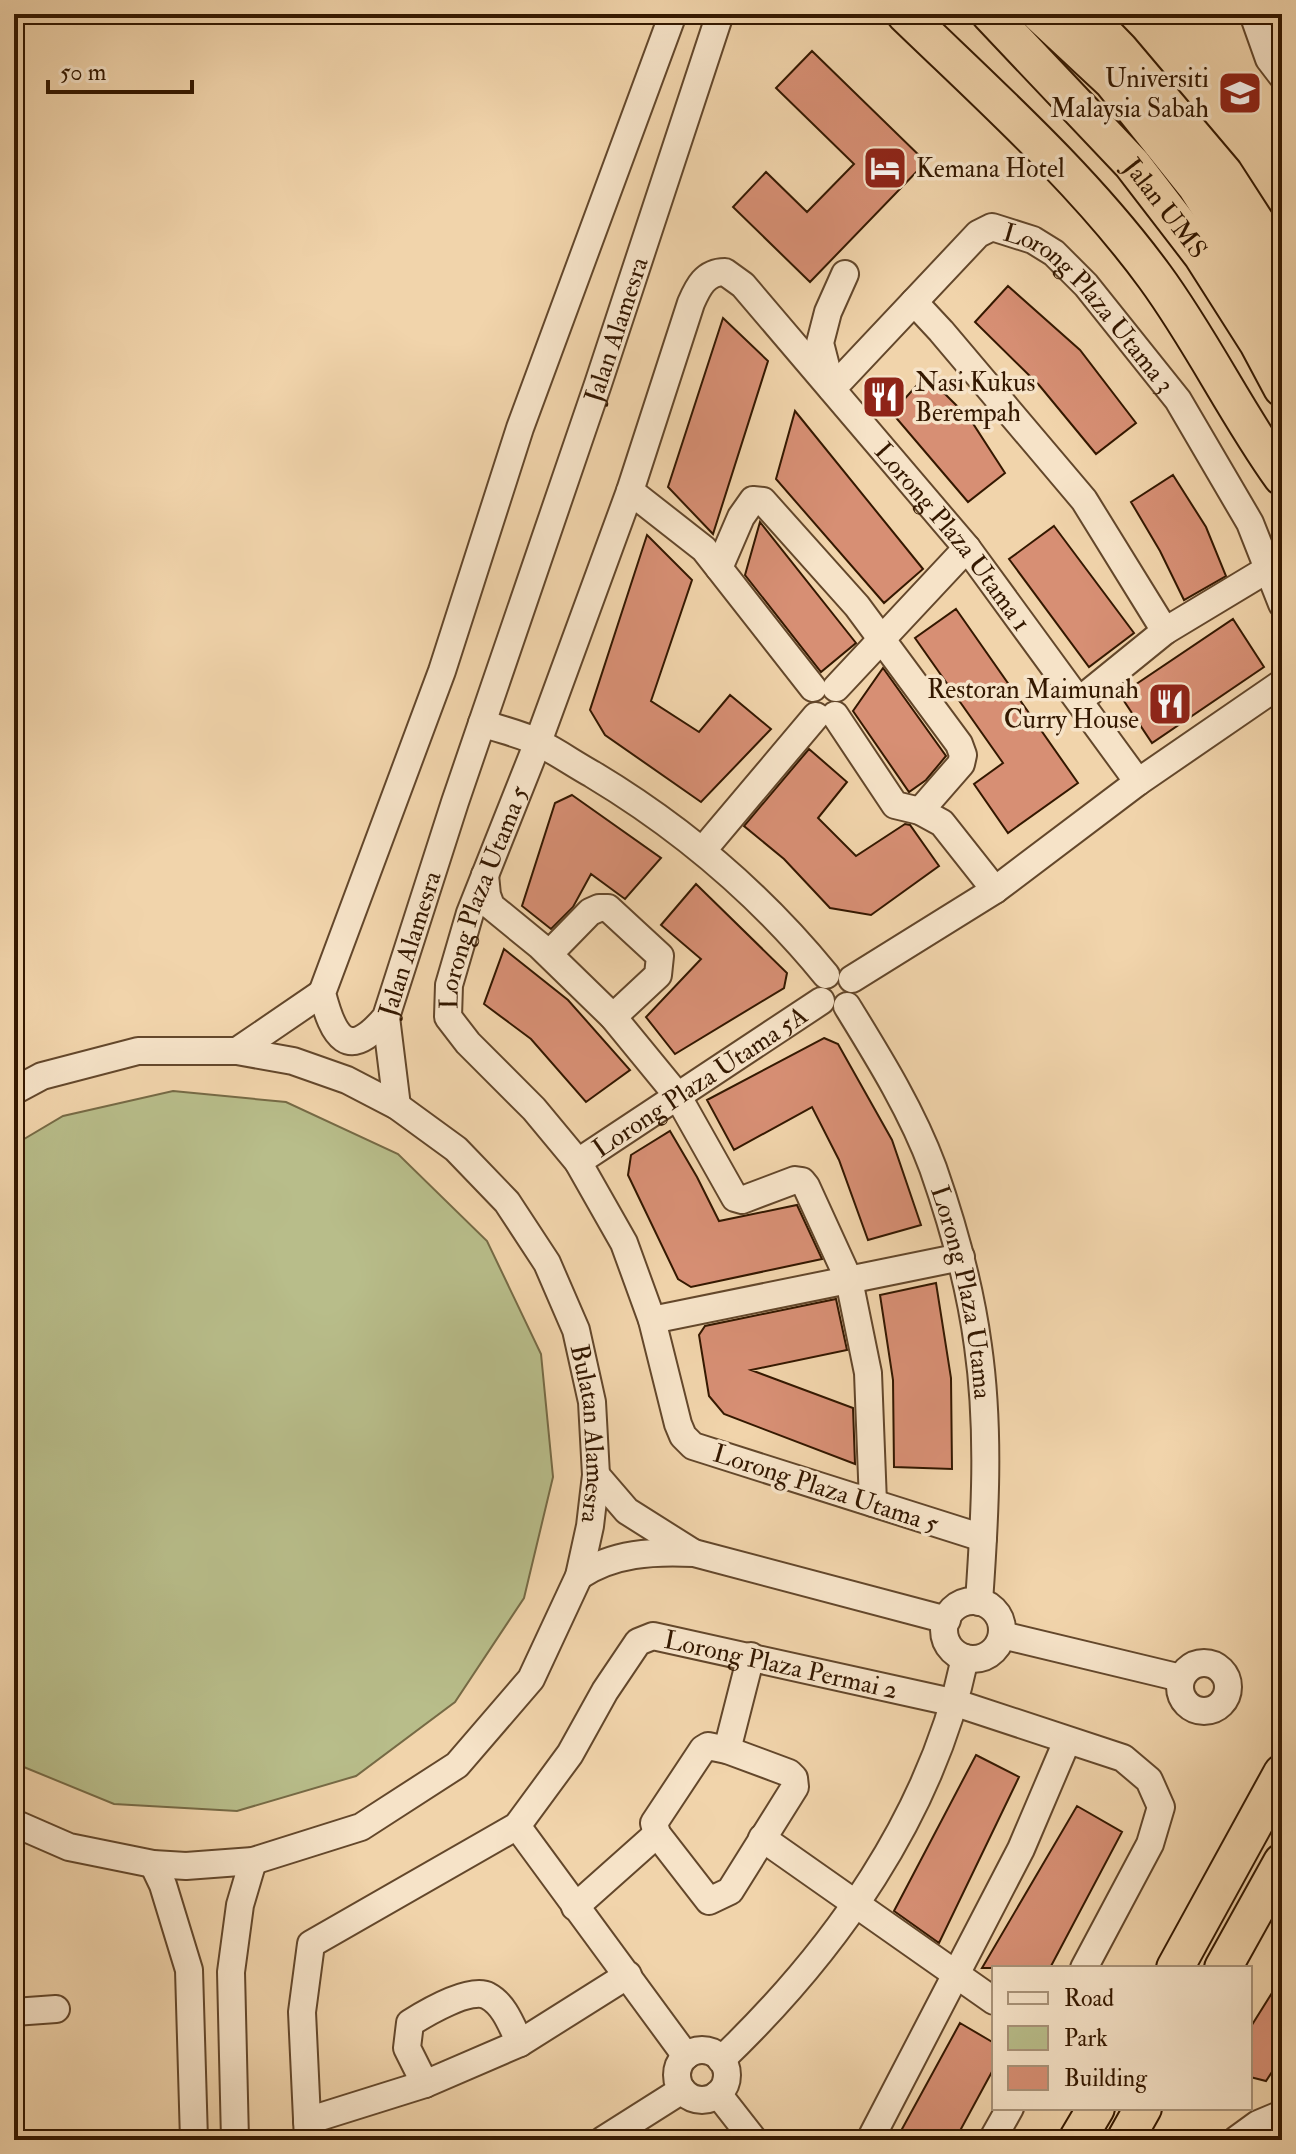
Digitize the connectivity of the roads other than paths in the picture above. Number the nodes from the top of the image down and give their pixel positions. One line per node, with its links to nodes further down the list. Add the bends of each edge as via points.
1 (673, 14): 38 (street, Jalan Alamesra, via 520,428 442,671)
2 (720, 14): 28 (street, Jalan Alamesra)
3 (905, 14): 16 (highway, via 1094,200 1156,278)
4 (990, 14): 14 (highway, Jalan UMS, via 1132,164 1202,255)
5 (1040, 14): 13 (highway, Jalan UMS, via 1112,81 1196,186)
6 (1085, 14): 9 (highway, via 1224,173)
7 (1253, 14): 8 (street, via 1269,59)
8 (1282, 76)
9 (1282, 263)
10 (718, 272): 15 (street, Lorong Plaza Utama 1, via 743,285); 17 (street, Lorong Plaza Utama 5, via 703,280 691,303)
11 (845, 274): 15 (street, via 820,343)
12 (914, 302): 15 (street, Lorong Plaza Utama 3); 20 (street, Lorong Plaza Utama 3, via 978,234 992,227 1054,253 1178,400 1250,523); 22 (street, via 1084,500)
13 (1282, 320)
14 (1282, 388)
15 (832, 389): 18 (street, Lorong Plaza Utama 1)
16 (1282, 477)
17 (630, 491): 19 (street, via 704,549); 29 (street, Lorong Plaza Utama 5)
18 (967, 548): 23 (street); 26 (street, Lorong Plaza Utama 1)
19 (719, 568): 23 (street, via 741,517 753,500 763,501); 25 (street)
20 (1268, 569): 21 (street, Lorong Plaza Utama 3); 22 (street)
21 (1282, 604)
22 (1165, 631): 26 (street)
23 (882, 638): 25 (street); 31 (street, via 963,755)
24 (1282, 683): 30 (street)
25 (825, 688): 27 (street, via 809,693 808,706)
26 (1080, 700): 30 (street, Lorong Plaza Utama 1)
27 (825, 715): 31 (street, via 895,805); 32 (street)
28 (482, 723): 29 (street); 41 (street, Jalan Alamesra)
29 (538, 742): 32 (street, via 644,805); 33 (street, Lorong Plaza Utama 5)
30 (1138, 782): 34 (street)
31 (920, 811): 34 (street, via 942,823)
32 (703, 850): 36 (street, via 794,936)
33 (485, 875): 35 (street, via 491,906); 47 (street, Lorong Plaza Utama 5, via 449,985 448,1017)
34 (995, 890): 37 (street)
35 (549, 954): 42 (street); 42 (street, via 590,912 608,908 660,956 658,975)
36 (826, 975): 37 (street, via 843,972); 39 (street, via 818,990)
37 (852, 979): 40 (street, via 856,991)
38 (322, 993): 41 (street, Jalan Alamesra, via 329,1020 344,1040 375,1030); 43 (street)
39 (821, 1001): 40 (street, via 830,1008); 45 (street, Lorong Plaza Utama 5A)
40 (847, 1006): 48 (street, Lorong Plaza Utama, via 888,1073 932,1166)
41 (386, 1017): 46 (street)
42 (613, 1017): 45 (street)
43 (237, 1051): 44 (street, Bulatan Alamesra, via 138,1051 42,1076); 46 (street, Bulatan Alamesra, via 347,1080)
44 (14, 1091)
45 (677, 1095): 47 (street, Lorong Plaza Utama 5A); 49 (street, via 738,1200 802,1181)
46 (397, 1106): 51 (street, Bulatan Alamesra, via 467,1159 507,1202 547,1263 576,1330 592,1402)
47 (578, 1162): 50 (street, Lorong Plaza Utama 5, via 624,1243)
48 (961, 1257): 49 (street); 53 (street, Lorong Plaza Utama, via 978,1346 985,1431)
49 (849, 1280): 50 (street); 52 (street, via 868,1373)
50 (652, 1320): 52 (street, Lorong Plaza Utama 5, via 678,1424 693,1446)
51 (596, 1475): 54 (street, via 627,1511); 55 (street, Bulatan Alamesra)
52 (873, 1503): 53 (street, Lorong Plaza Utama 5)
53 (983, 1538): 56 (street, Lorong Plaza Utama)
54 (694, 1553): 55 (street, via 624,1557 598,1563); 57 (street)
55 (579, 1576): 70 (street, Bulatan Alamesra, via 531,1679 457,1765 361,1827)
56 (979, 1602): 57 (street, via 960,1605); 58 (street, via 999,1618)
57 (947, 1620): 60 (street, via 946,1638)
58 (1002, 1635): 60 (street, via 993,1652); 61 (street)
59 (751, 1656): 62 (street, Lorong Plaza Permai 2); 64 (street); 67 (street, Lorong Plaza Permai 2, via 653,1636 638,1642 570,1754)
60 (965, 1658): 62 (street)
61 (1181, 1678)
62 (956, 1703): 63 (street, Lorong Plaza Permai 2); 74 (street, via 895,1840)
63 (1067, 1741): 77 (street, Lorong Plaza Permai 2, via 1123,1758 1149,1780 1161,1807 1150,1844); 79 (street, via 1021,1849)
64 (727, 1750): 68 (street, via 703,1749 654,1823); 69 (street, via 794,1778 795,1787)
65 (1282, 1773): 78 (highway)
66 (14, 1823): 72 (street, Bulatan Alamesra, via 69,1847)
67 (517, 1826): 75 (street); 94 (street, Lorong Plaza Permai 2, via 311,1944 302,2012)
68 (657, 1834): 69 (street, via 709,1901 730,1891); 75 (street)
69 (762, 1838): 74 (street)
70 (253, 1861): 72 (street, Bulatan Alamesra); 96 (street, via 240,1905 231,1972)
71 (1282, 1862): 76 (highway)
72 (153, 1864): 95 (street, via 189,1970)
73 (1282, 1897): 76 (highway)
74 (856, 1904): 79 (street); 86 (street, via 793,1986)
75 (575, 1907): 80 (street)
76 (1231, 1954)
77 (1085, 1966)
78 (1176, 1966)
79 (956, 1974): 81 (street); 99 (street)
80 (628, 1975): 84 (street); 85 (street)
81 (992, 2000)
82 (56, 2009): 83 (street)
83 (14, 2012)
84 (520, 2043): 87 (street); 87 (street, via 501,2007 487,1995 461,1998 410,2023 407,2048)
85 (686, 2056): 86 (street, via 709,2051); 88 (street, via 678,2070)
86 (721, 2060): 89 (street, via 726,2082)
87 (425, 2084): 94 (street)
88 (682, 2090): 89 (street, via 695,2099); 97 (street)
89 (718, 2094): 98 (street)
90 (1009, 2110): 100 (street)
91 (1095, 2110): 101 (highway)
92 (1142, 2110): 102 (highway)
93 (1282, 2114): 103 (street)
94 (308, 2131)
95 (194, 2140)
96 (235, 2140)
97 (603, 2140)
98 (754, 2140)
99 (870, 2140)
100 (992, 2140)
101 (1077, 2140)
102 (1125, 2140)
103 (1236, 2140)

